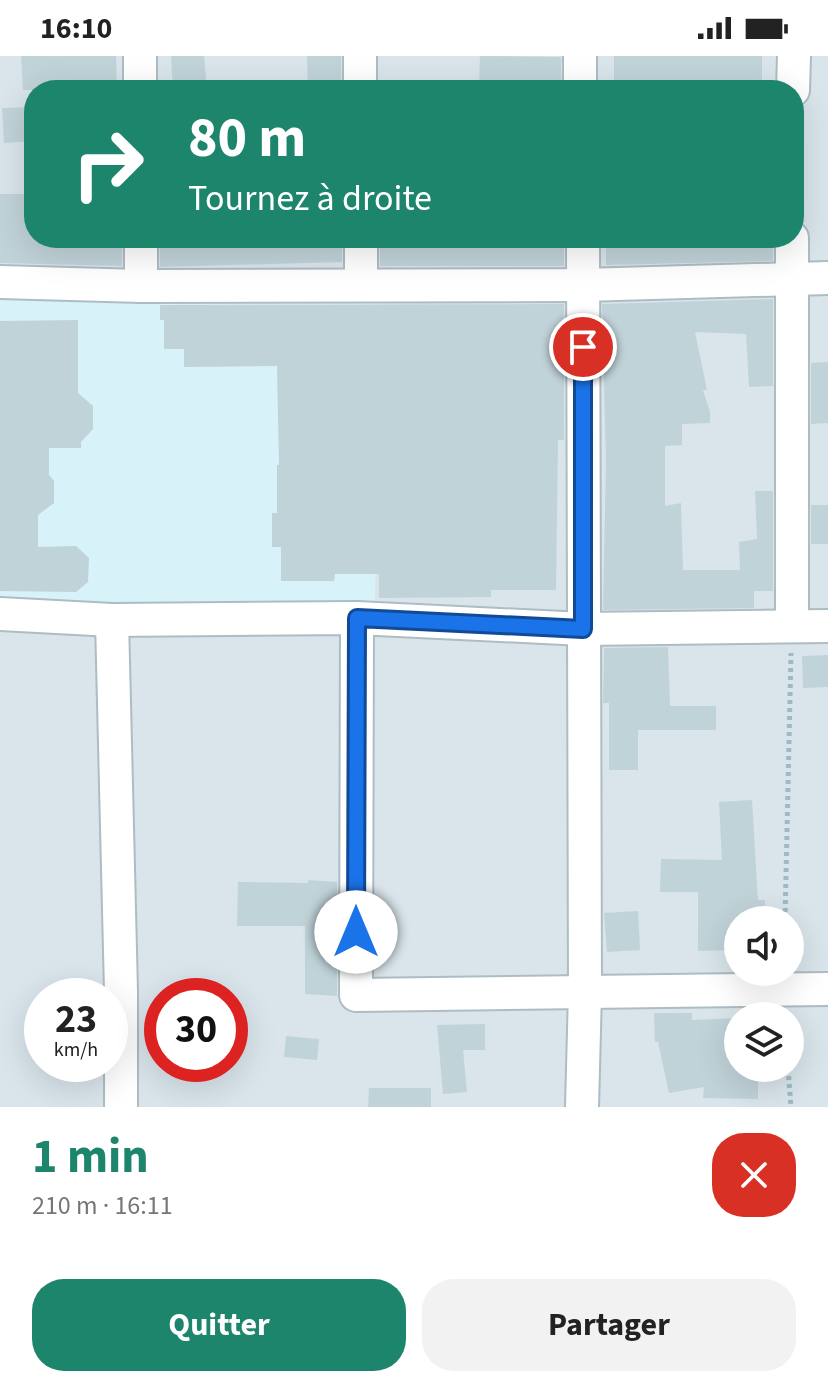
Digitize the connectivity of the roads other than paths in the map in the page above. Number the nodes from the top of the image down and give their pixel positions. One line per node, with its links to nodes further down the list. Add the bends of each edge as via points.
1 (140, 56): 5 (street)
2 (360, 56): 6 (street)
3 (580, 56): 7 (street)
4 (794, 56): 8 (street)
5 (140, 80)
6 (360, 80)
7 (580, 80)
8 (793, 80)
9 (141, 248): 18 (street)
10 (361, 248): 16 (street)
11 (583, 248): 17 (street)
12 (792, 248): 13 (street)
13 (791, 278): 14 (street); 17 (street); 22 (street)
14 (828, 278)
15 (0, 282): 18 (street)
16 (361, 283): 17 (street); 18 (street)
17 (583, 285): 24 (street)
18 (141, 286)
19 (0, 614): 21 (street)
20 (357, 618): 21 (street); 24 (street); 26 (street, via 356,995)
21 (112, 620): 27 (street)
22 (792, 626): 23 (street); 24 (street)
23 (828, 626)
24 (583, 629): 26 (street)
25 (828, 989): 26 (street)
26 (585, 992): 28 (street)
27 (121, 1107)
28 (582, 1107)

